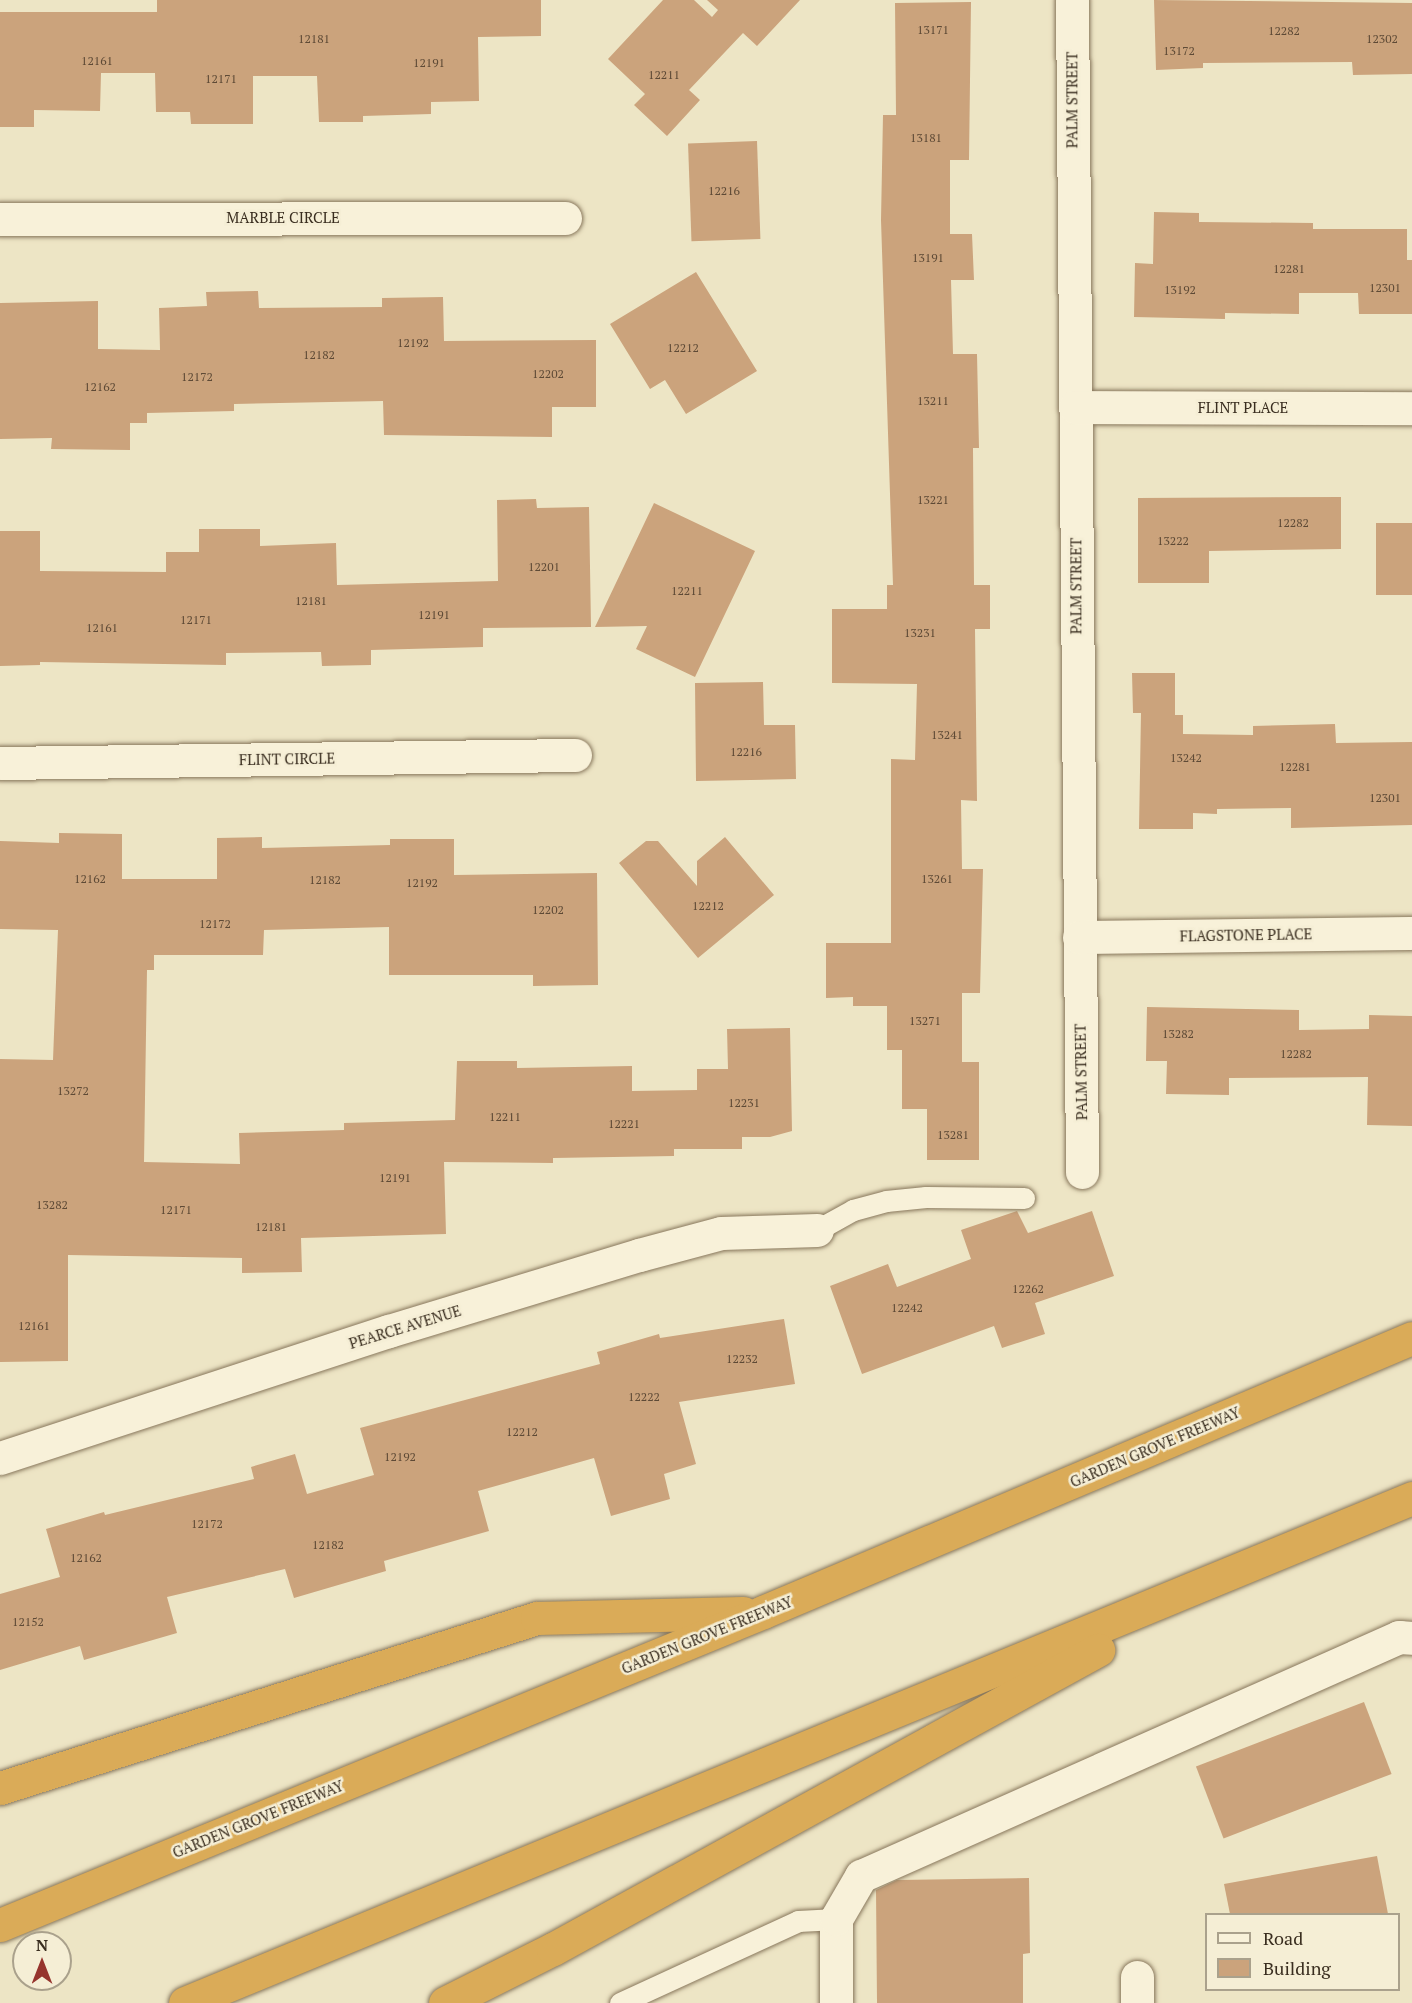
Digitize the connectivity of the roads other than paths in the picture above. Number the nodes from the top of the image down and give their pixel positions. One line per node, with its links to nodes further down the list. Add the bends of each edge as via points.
1 (1072, 0): 4 (street, PALM STREET)
2 (565, 218): 3 (street, MARBLE CIRCLE)
3 (0, 219)
4 (1075, 408): 5 (street, FLINT PLACE); 9 (street, PALM STREET)
5 (1412, 408)
6 (574, 755): 7 (street, FLINT CIRCLE)
7 (0, 763)
8 (1412, 933): 9 (street, FLAGSTONE PLACE)
9 (1079, 937): 10 (street, PALM STREET)
10 (1082, 1172)
11 (1024, 1198): 12 (lane, via 926,1197 886,1201 853,1210)
12 (817, 1230): 14 (street, PEARCE AVENUE, via 722,1233 639,1255 389,1331)
13 (1412, 1338): 17 (highway, GARDEN GROVE FREEWAY)
14 (0, 1458)
15 (1412, 1498): 16 (highway)
16 (1237, 1574): 22 (highway); 23 (highway, via 564,1943)
17 (763, 1612): 19 (highway, via 537,1618); 21 (highway, GARDEN GROVE FREEWAY)
18 (1412, 1638): 20 (street, via 1399,1637 861,1876)
19 (0, 1788)
20 (836, 1920): 24 (lane, via 798,1921); 25 (street)
21 (0, 1925)
22 (185, 2003)
23 (445, 2003)
24 (620, 2003)
25 (836, 2003)

